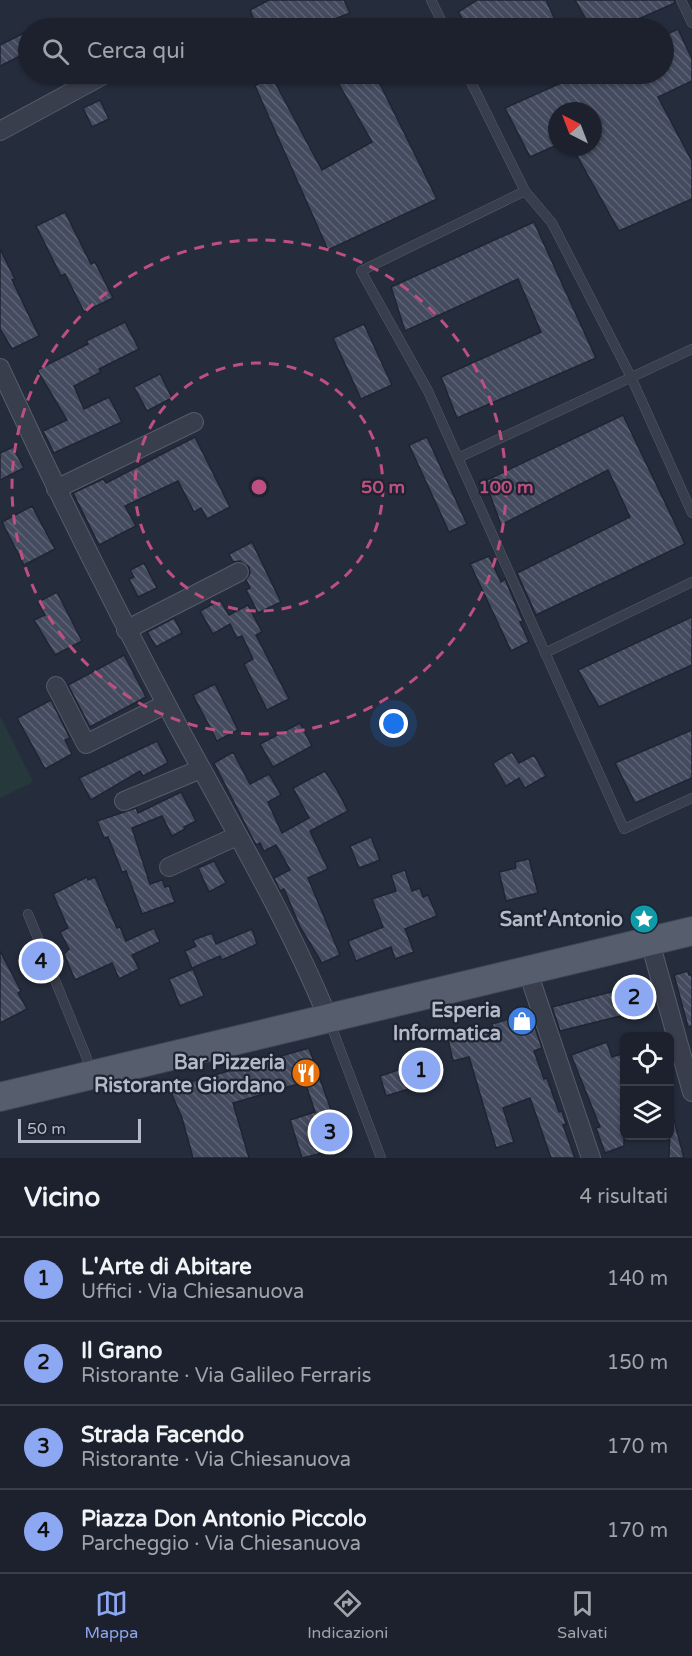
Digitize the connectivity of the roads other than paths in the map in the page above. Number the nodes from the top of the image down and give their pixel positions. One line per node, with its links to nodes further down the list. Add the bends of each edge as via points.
1 (431, 0): 3 (lane)
2 (681, 0): 4 (lane)
3 (440, 18)
4 (692, 23)
5 (87, 84): 7 (street)
6 (472, 84): 8 (lane)
7 (0, 131)
8 (525, 190): 11 (lane, via 552,223); 13 (lane, via 361,271 428,391)
9 (692, 349): 11 (lane)
10 (0, 368): 14 (street)
11 (631, 377): 13 (lane); 15 (lane)
12 (194, 422): 14 (street)
13 (458, 458): 19 (lane)
14 (56, 489): 18 (street)
15 (692, 513)
16 (239, 573): 18 (street)
17 (692, 582): 19 (lane)
18 (126, 630): 21 (street)
19 (545, 652): 23 (lane, via 624,829)
20 (56, 686): 21 (street, via 86,744)
21 (166, 704): 22 (street)
22 (201, 770): 24 (street); 25 (street)
23 (692, 798)
24 (124, 801)
25 (237, 836): 26 (street); 31 (street, via 269,893)
26 (170, 867)
27 (28, 914): 32 (lane)
28 (692, 931): 29 (main road)
29 (650, 942): 30 (main road); 33 (street)
30 (528, 972): 31 (main road); 36 (street)
31 (328, 1018): 32 (main road); 35 (lane)
32 (91, 1074): 34 (main road)
33 (692, 1092)
34 (0, 1097)
35 (381, 1158)
36 (591, 1158)

